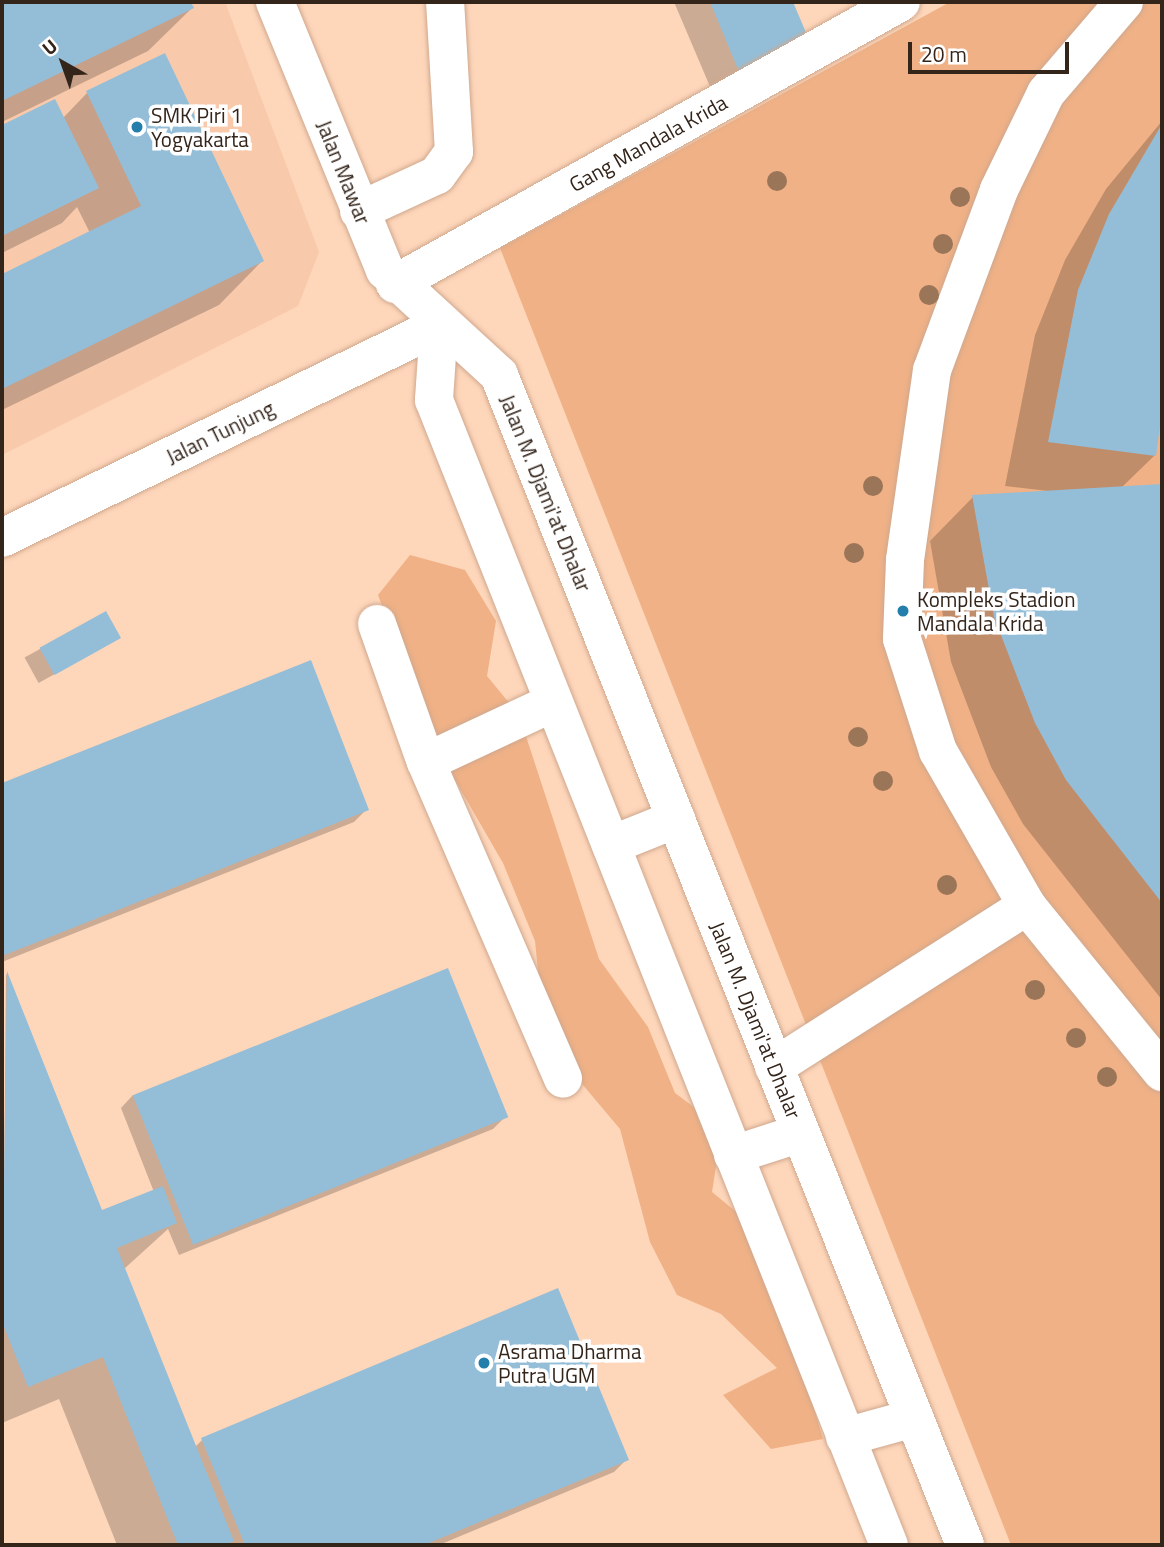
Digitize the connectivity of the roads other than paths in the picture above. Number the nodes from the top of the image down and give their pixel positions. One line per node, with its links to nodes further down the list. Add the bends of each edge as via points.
1 (275, 2): 5 (street, Jalan Mawar)
2 (445, 2): 5 (street, via 454,152 437,175)
3 (901, 2): 6 (street, Gang Mandala Krida)
4 (1124, 2): 14 (street, via 1046,93 999,190 932,370 905,560 902,639 916,698 939,751)
5 (359, 211): 6 (street, Jalan Mawar)
6 (395, 284): 7 (street, Jalan Mawar)
7 (439, 326): 8 (street, Jalan Tunjung); 10 (street, via 434,400); 12 (street, Jalan M. Djami'at Dhalar, via 499,375)
8 (2, 538)
9 (377, 624): 11 (street)
10 (554, 702): 11 (street); 13 (street)
11 (426, 762): 17 (street)
12 (676, 819): 13 (street); 15 (street, Jalan M. Djami'at Dhalar)
13 (611, 845): 19 (street)
14 (1027, 906): 15 (street); 16 (street)
15 (774, 1067): 18 (street, Jalan M. Djami'at Dhalar)
16 (1162, 1073)
17 (562, 1079)
18 (801, 1133): 19 (street); 20 (street, Jalan M. Djami'at Dhalar)
19 (733, 1154): 21 (street)
20 (914, 1418): 21 (street); 23 (street, Jalan M. Djami'at Dhalar)
21 (845, 1437): 22 (street)
22 (889, 1545)
23 (965, 1545)

